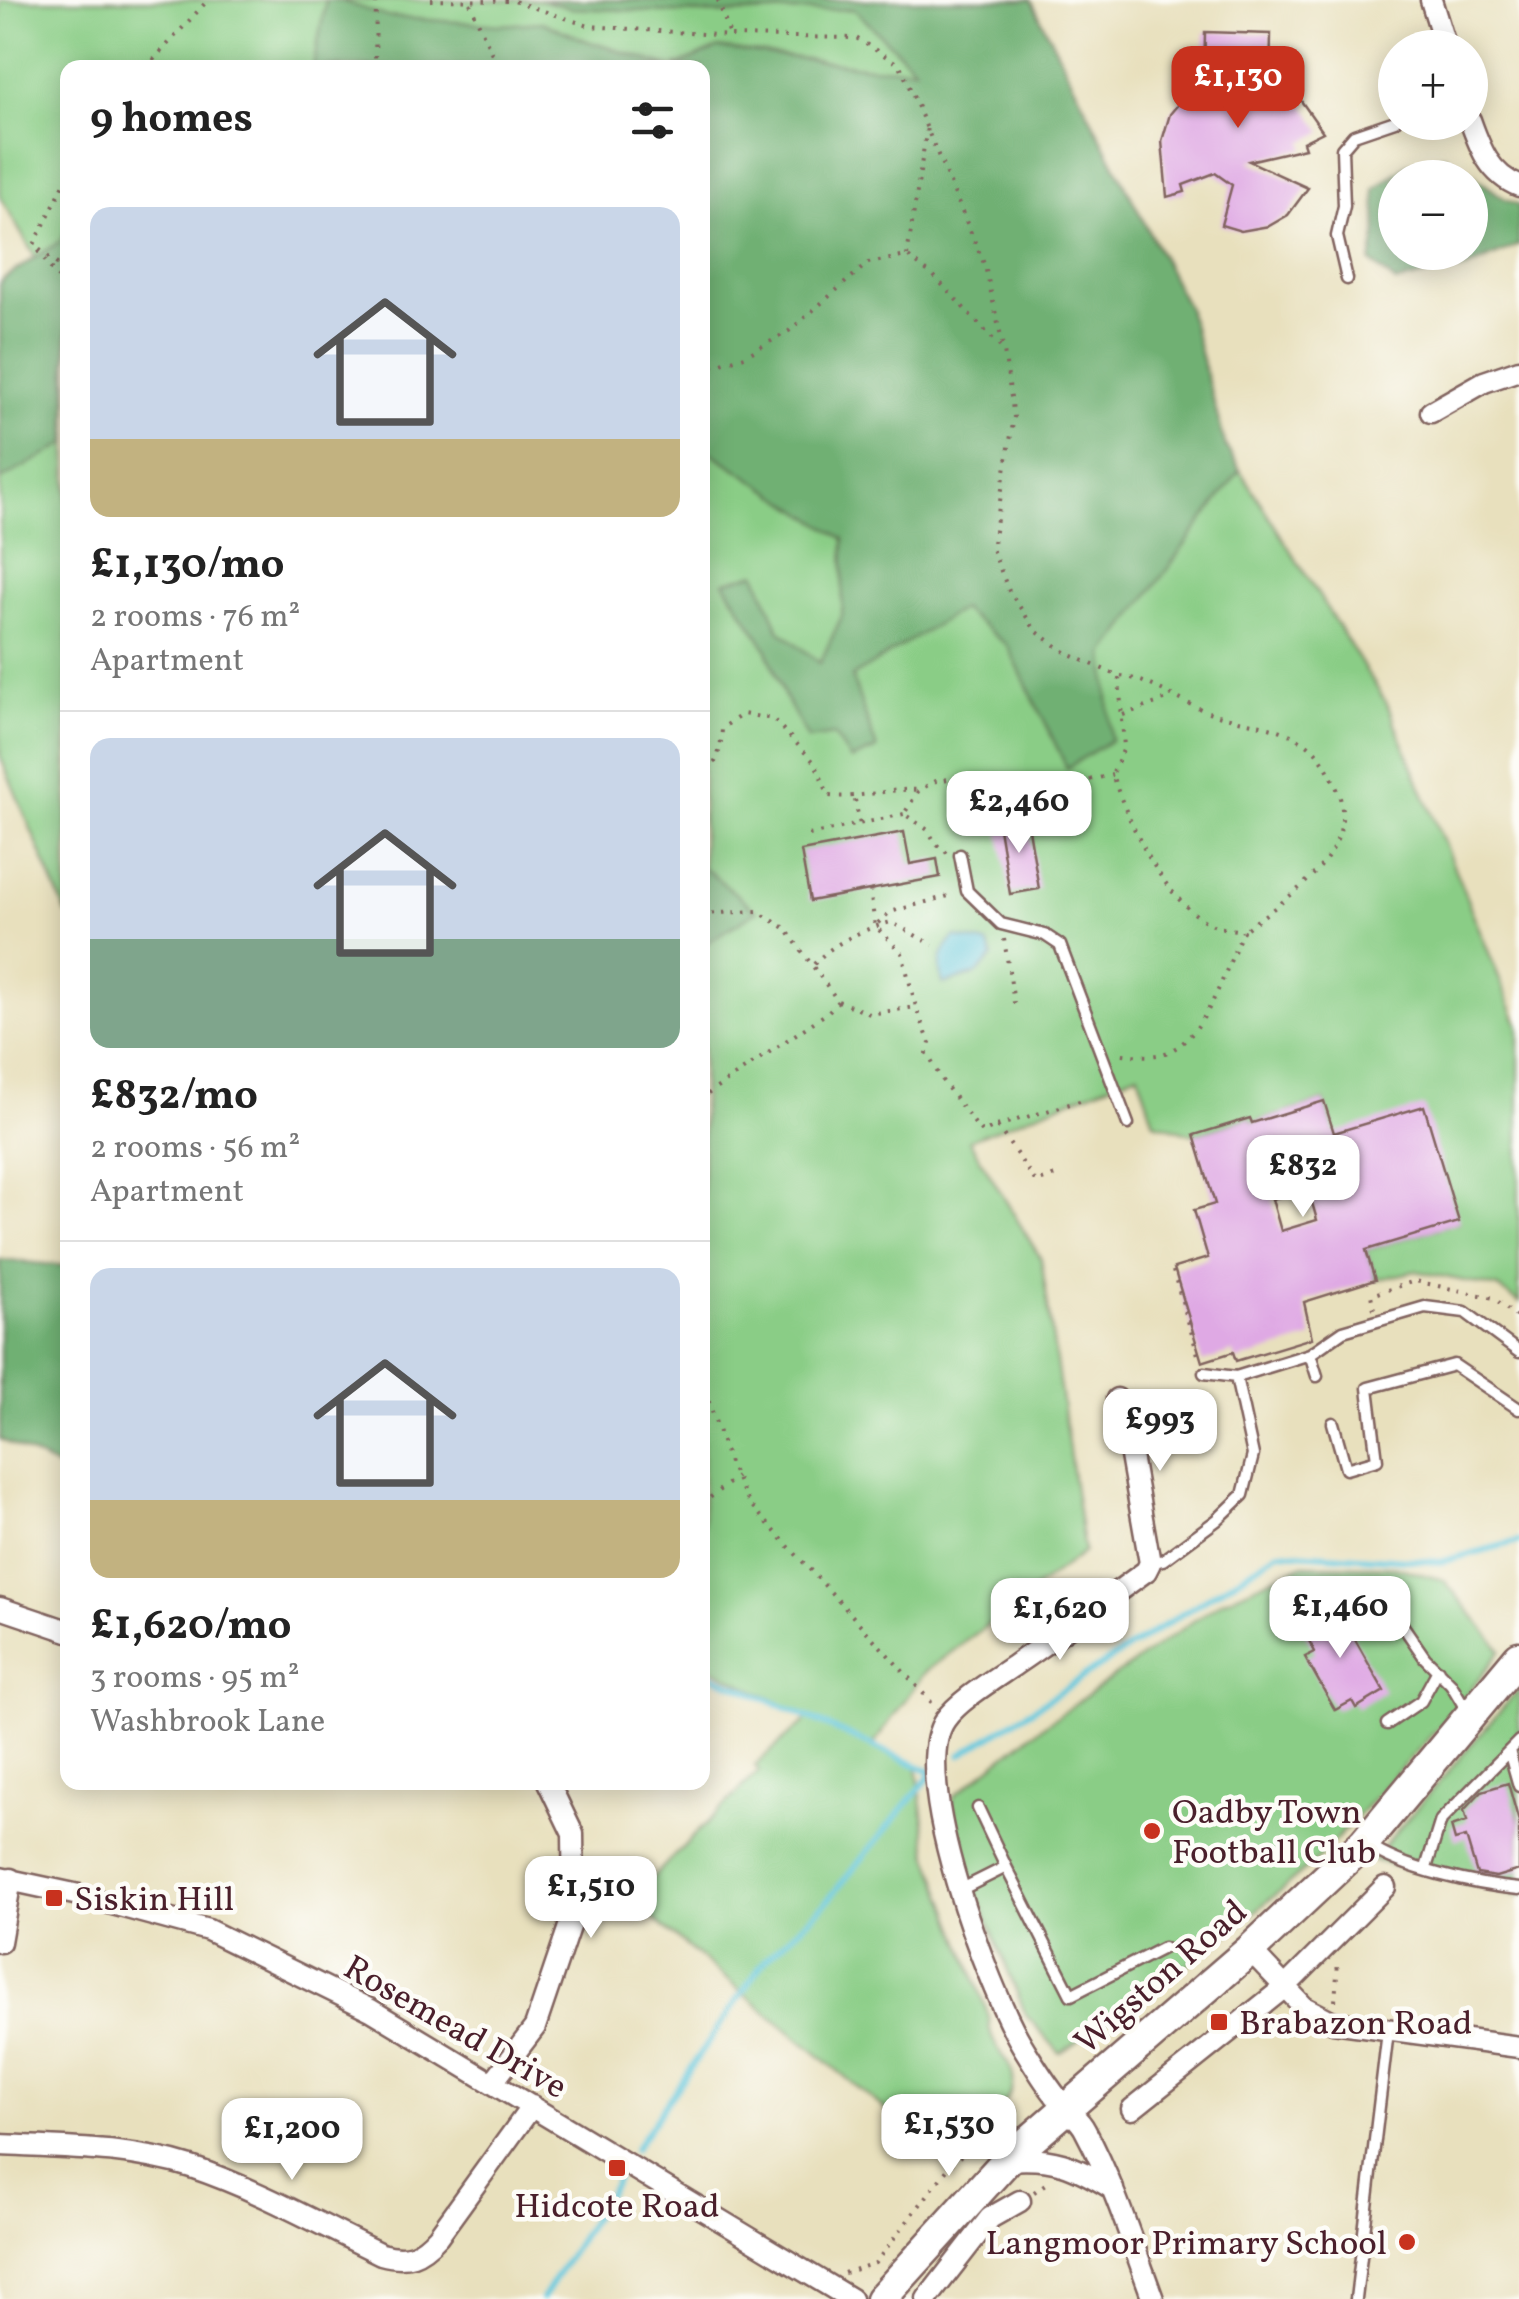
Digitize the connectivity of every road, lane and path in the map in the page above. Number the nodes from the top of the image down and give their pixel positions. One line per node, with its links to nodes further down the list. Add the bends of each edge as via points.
1 (208, 0): 9 (path)
2 (376, 0): 10 (path)
3 (431, 0): 6 (path)
4 (718, 0): 8 (path)
5 (1431, 0): 7 (street)
6 (469, 2): 8 (path, via 514,1 589,26); 11 (path)
7 (1440, 30)
8 (730, 36): 12 (path, via 856,38 900,65)
9 (153, 60)
10 (375, 60)
11 (494, 60)
12 (928, 124): 18 (path); 22 (path, via 985,266)
13 (1378, 127): 20 (lane, via 1354,135 1342,150 1338,248)
14 (1479, 140): 15 (street, via 1491,166)
15 (1519, 186)
16 (60, 192): 17 (path)
17 (34, 245): 19 (path); 21 (path)
18 (907, 256): 22 (path); 23 (path, via 868,263 789,332)
19 (60, 267)
20 (1347, 279)
21 (60, 281)
22 (1004, 351): 26 (path, via 1014,416 992,549 1008,590 1036,630 1068,654)
23 (710, 367)
24 (1519, 370): 25 (street)
25 (1431, 412)
26 (1119, 676): 27 (path); 28 (path)
27 (1172, 696): 28 (path); 42 (path, via 1268,725 1306,744 1322,758 1338,791 1337,843 1320,868)
28 (1123, 715): 30 (path, via 1124,748)
29 (710, 771): 32 (path, via 722,750 722,728 742,714 758,716 773,719 815,763 829,796)
30 (1112, 775): 31 (path, via 1052,788 968,776); 42 (path, via 1129,820 1180,901 1212,925)
31 (919, 790): 32 (path, via 893,788); 33 (path)
32 (854, 798): 34 (path)
33 (904, 814): 34 (path); 36 (path, via 950,856)
34 (860, 825): 35 (path)
35 (808, 835)
36 (960, 855): 38 (lane)
37 (870, 890): 41 (path)
38 (966, 892): 40 (lane); 41 (path, via 890,912)
39 (710, 915): 44 (path, via 758,911 785,928)
40 (1000, 924): 47 (path); 48 (lane, via 1060,946)
41 (875, 926): 43 (path, via 891,922); 44 (path); 46 (path, via 902,953)
42 (1242, 931): 48 (path, via 1200,1028 1171,1051)
43 (933, 945)
44 (814, 964): 45 (path)
45 (838, 1001): 46 (path, via 870,1014); 49 (path)
46 (916, 1007): 52 (path, via 942,1079 982,1134)
47 (1015, 1009)
48 (1101, 1052): 51 (lane)
49 (710, 1093)
50 (1084, 1100): 52 (path)
51 (1128, 1124)
52 (997, 1126): 53 (path, via 1036,1182)
53 (1061, 1174)
54 (1173, 1271): 57 (path)
55 (1519, 1352): 56 (lane, via 1466,1312 1425,1307 1343,1330)
56 (1310, 1354): 58 (lane); 59 (lane)
57 (1204, 1373): 59 (lane)
58 (1317, 1376)
59 (1236, 1377): 66 (lane, via 1253,1455 1243,1495 1163,1560)
60 (1117, 1398): 66 (street)
61 (710, 1404): 64 (path)
62 (1519, 1409): 63 (lane, via 1454,1365 1368,1388 1378,1460 1346,1469)
63 (1333, 1424)
64 (736, 1477): 65 (path); 73 (path, via 750,1503)
65 (710, 1498)
66 (1150, 1562): 73 (street, via 1146,1572)
67 (1390, 1607): 71 (lane)
68 (0, 1608): 69 (street)
69 (60, 1629)
70 (1519, 1657): 72 (main road, Wigston Road)
71 (1438, 1670): 72 (lane); 74 (lane, via 1421,1701)
72 (1470, 1716): 80 (main road, Wigston Road)
73 (946, 1718): 86 (street, via 936,1761)
74 (1388, 1724)
75 (1519, 1741): 76 (lane)
76 (1508, 1752): 77 (lane); 82 (lane, via 1441,1820)
77 (1519, 1786)
78 (552, 1790): 96 (street, via 572,1834 574,1912 536,2026)
79 (978, 1808): 81 (lane)
80 (1364, 1843): 82 (lane); 90 (main road, Wigston Road)
81 (1006, 1867): 86 (lane); 89 (lane, via 1071,1995)
82 (1426, 1868): 85 (lane)
83 (6, 1879): 88 (street); 96 (street, Rosemead Drive, via 208,1930 371,2010)
84 (1385, 1888): 87 (street)
85 (1519, 1889)
86 (959, 1890): 98 (street, via 1007,2017)
87 (1341, 1930): 91 (street); 92 (path)
88 (0, 1942)
89 (1163, 1948)
90 (1250, 1950): 91 (street); 98 (main road, Wigston Road)
91 (1284, 1987): 92 (street); 94 (street)
92 (1333, 2022): 93 (street); 94 (path)
93 (1388, 2031): 95 (street); 109 (lane)
94 (1220, 2038): 100 (street)
95 (1519, 2047)
96 (492, 2082): 97 (street, Rosemead Drive)
97 (532, 2106): 101 (street, via 438,2236 412,2258 381,2254 188,2166); 105 (street, Rosemead Drive)
98 (1065, 2107): 102 (main road, Wigston Road); 103 (street, via 1080,2120)
99 (1018, 2109): 105 (path, via 954,2161 875,2263 844,2272)
100 (1132, 2109)
101 (0, 2145)
102 (1006, 2160): 103 (street, via 1054,2160); 106 (main road, Wigston Road)
103 (1113, 2189): 108 (street)
104 (1020, 2201): 107 (street, via 990,2218)
105 (843, 2294)
106 (881, 2299)
107 (927, 2299)
108 (1154, 2299)
109 (1356, 2299)

